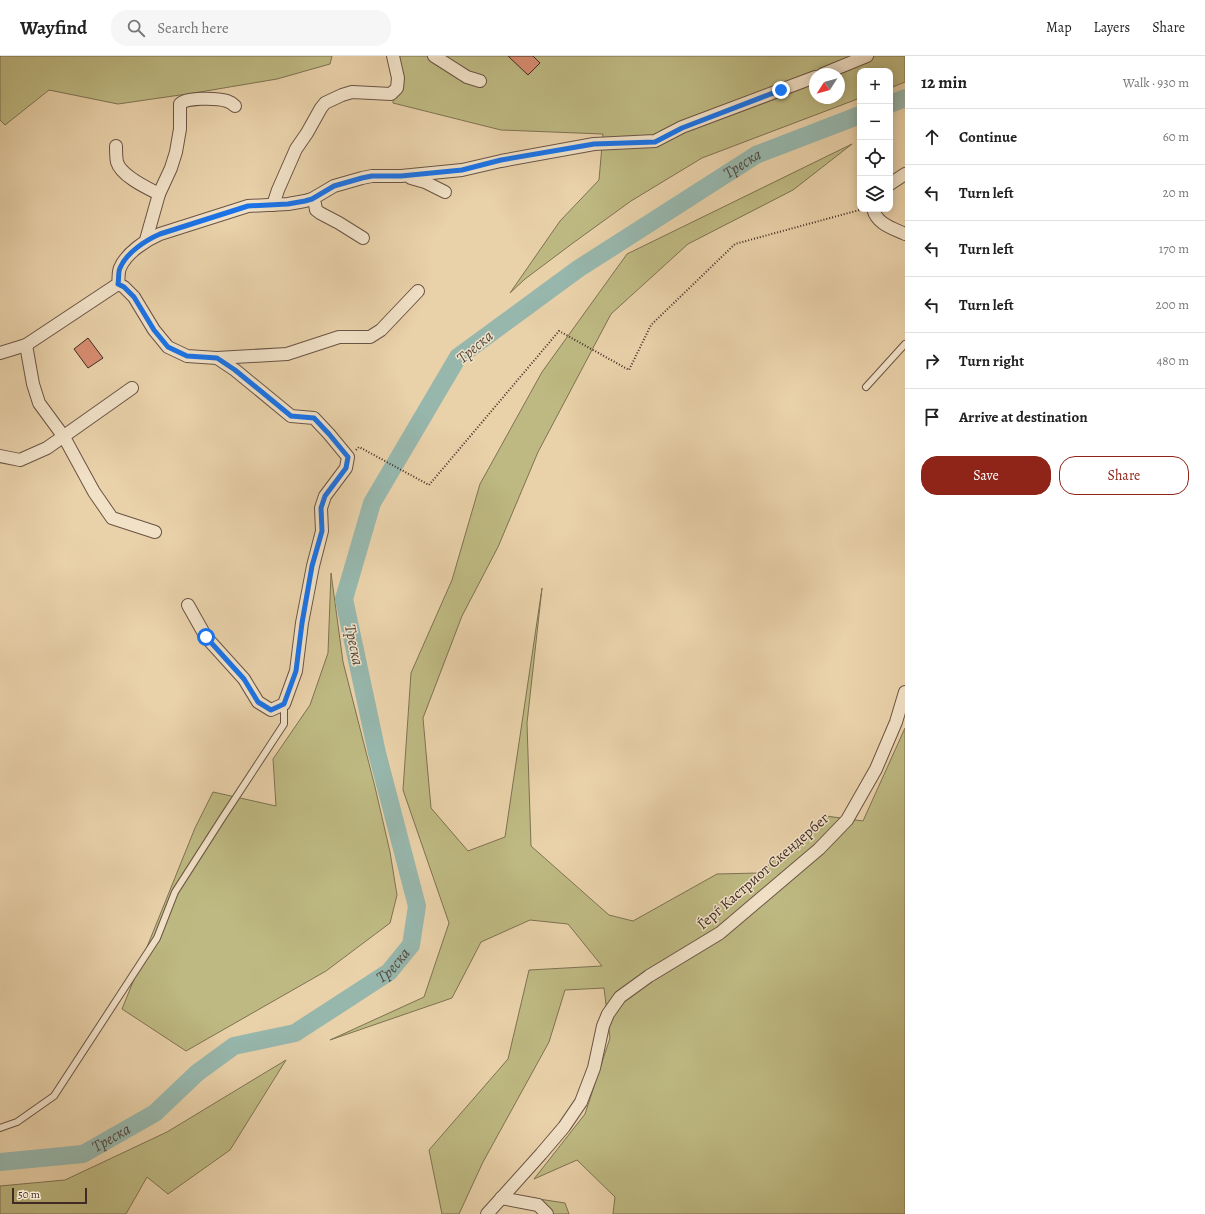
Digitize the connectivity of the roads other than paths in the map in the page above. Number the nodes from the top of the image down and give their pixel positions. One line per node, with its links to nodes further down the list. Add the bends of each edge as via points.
1 (393, 56): 15 (street, via 398,88 391,94 352,92 342,94 320,108 296,149)
2 (434, 56): 6 (street, via 468,77)
3 (867, 56): 4 (street)
4 (837, 68)
5 (809, 79): 10 (street, via 682,128 655,142 594,144 501,160 462,170)
6 (480, 81)
7 (235, 106): 13 (street, via 227,101 203,99 183,101 180,104 180,129 176,152)
8 (116, 146): 13 (street, via 118,163 122,170)
9 (905, 174): 11 (street)
10 (401, 176): 12 (street, via 425,182); 14 (street, via 362,178 334,186)
11 (893, 182)
12 (445, 192)
13 (159, 194): 19 (street)
14 (312, 199): 15 (street); 18 (street, via 316,210)
15 (273, 205): 19 (street, via 248,206)
16 (874, 212): 17 (street, via 883,224)
17 (905, 234)
18 (363, 238)
19 (146, 240): 20 (street, via 120,268)
20 (118, 284): 23 (street); 25 (street, via 134,297 154,330 168,347 187,356)
21 (418, 291): 25 (street, via 381,330 370,337 339,337 287,354)
22 (905, 344): 27 (lane)
23 (26, 345): 24 (street); 28 (street, via 33,384 40,403)
24 (0, 353)
25 (217, 358): 35 (street, via 291,416 314,418 348,457 346,468 325,496 321,508 322,531 312,566 296,671)
26 (132, 388): 28 (street)
27 (866, 388)
28 (64, 437): 31 (street, via 20,460); 32 (street, via 94,492 112,518)
29 (0, 448): 30 (street)
30 (0, 452)
31 (0, 456)
32 (155, 532)
33 (188, 605): 35 (street, via 206,637 244,679 258,702 271,710)
34 (905, 692): 37 (street, Ѓерѓ Кастриот Скендербег, via 896,722 876,769 847,820 819,849 720,933 649,976 620,997 603,1026 594,1068 581,1102 564,1127)
35 (284, 704): 36 (lane, via 284,724 175,892 157,938 54,1096 17,1122)
36 (0, 1128)
37 (501, 1198): 38 (street, Ѓерѓ Кастриот Скендербег); 39 (street, via 538,1205)
38 (487, 1214)
39 (547, 1214)

